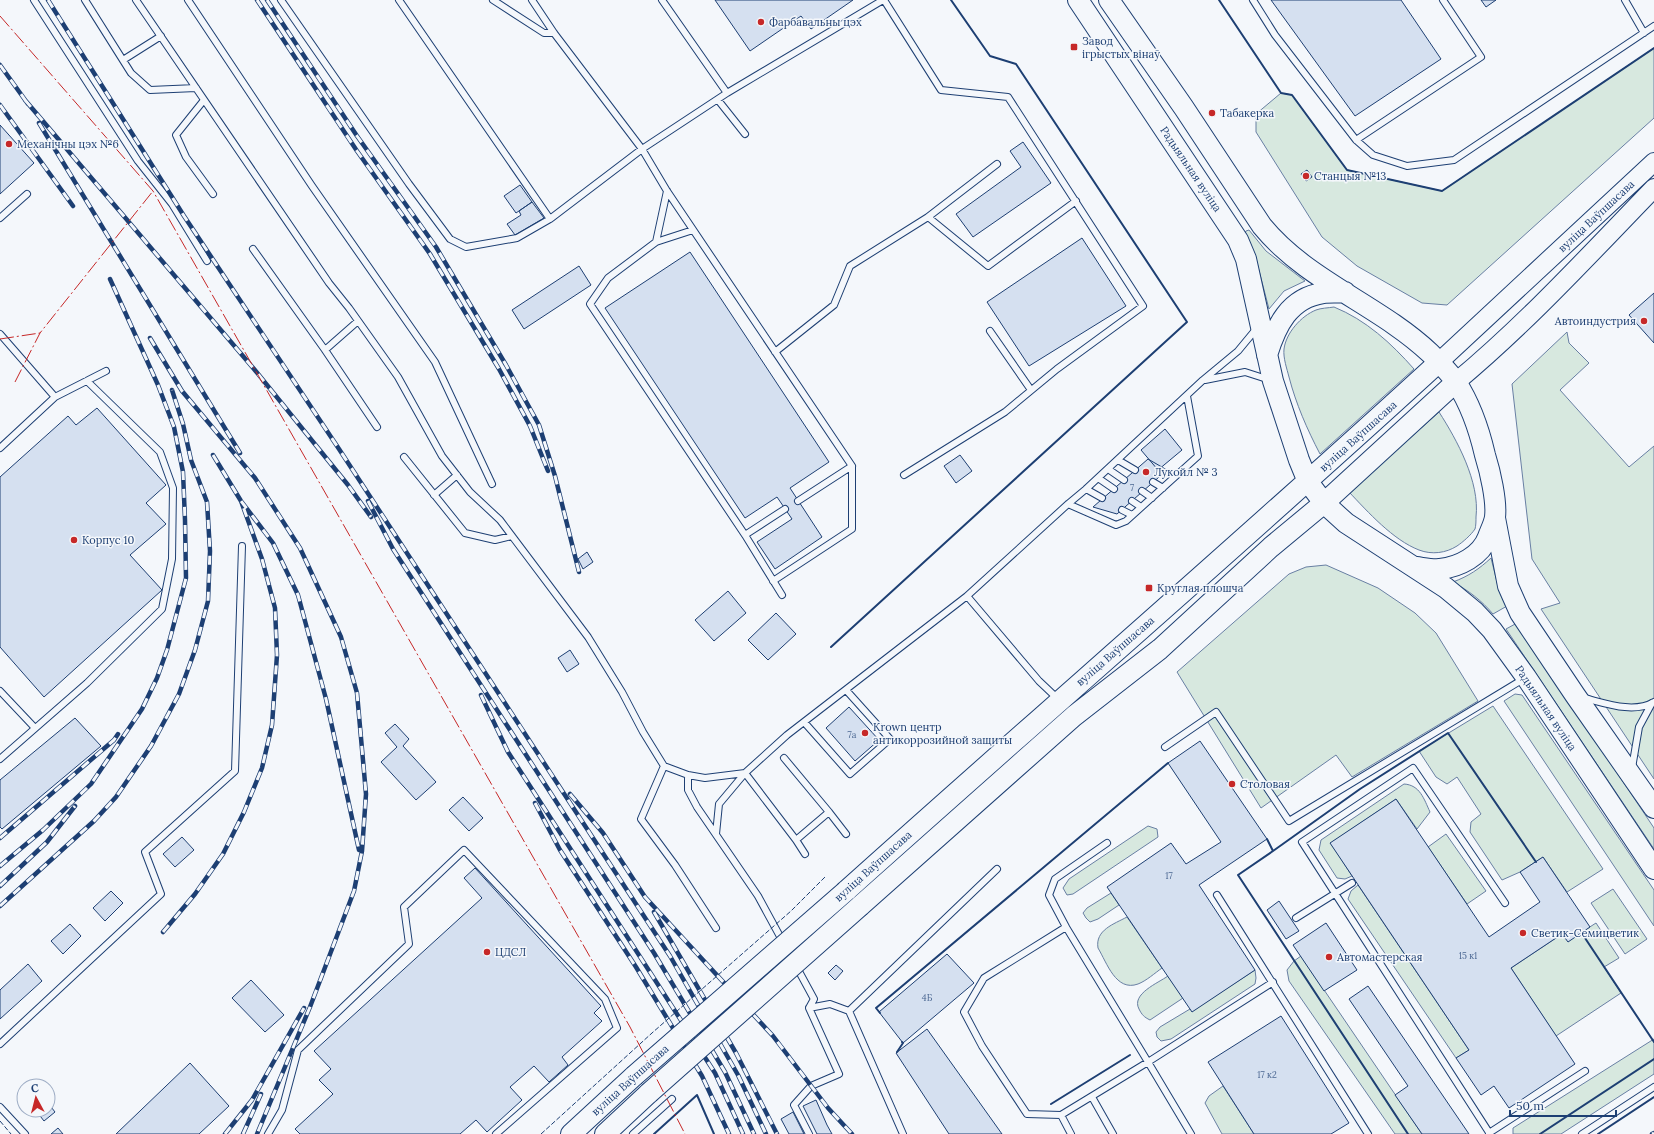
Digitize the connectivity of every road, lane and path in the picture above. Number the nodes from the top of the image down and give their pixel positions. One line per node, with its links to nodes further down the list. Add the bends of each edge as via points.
1 (34, 0): 41 (lane, via 138,161 172,204)
2 (85, 0): 20 (lane)
3 (136, 0): 19 (lane)
4 (188, 0): 72 (lane, via 312,186 435,362)
5 (281, 0): 37 (lane, via 450,239 466,247 517,238)
6 (399, 0): 37 (lane)
7 (493, 0): 17 (lane, via 544,32)
8 (532, 0): 17 (lane)
9 (662, 0): 22 (lane)
10 (883, 0): 22 (lane); 34 (lane, via 941,90 1008,97)
11 (1078, 0): 44 (main road, Радыяльная вуліца, via 1238,240 1246,259)
12 (1109, 0): 42 (main road, via 1274,241 1292,257)
13 (1253, 0): 26 (lane, via 1276,35)
14 (1443, 0): 26 (lane, via 1481,57)
15 (1625, 0): 18 (lane)
16 (1654, 26): 18 (lane)
17 (554, 33): 27 (lane)
18 (1644, 33): 26 (lane, via 1454,160 1407,166 1373,155)
19 (161, 36): 20 (lane); 21 (lane)
20 (123, 60): 21 (lane, via 131,73 150,90)
21 (196, 88): 23 (lane)
22 (727, 93): 24 (lane)
23 (204, 100): 33 (lane, via 176,135 186,157); 43 (lane, via 329,283)
24 (718, 100): 25 (lane); 27 (lane)
25 (745, 134)
26 (1356, 140)
27 (642, 149): 31 (lane); 37 (lane)
28 (1654, 162): 50 (main road, вуліца Ваўпшасава)
29 (997, 164): 36 (lane)
30 (1654, 188): 55 (main road, вуліца Ваўпшасава, via 1532,314 1495,350)
31 (667, 191): 38 (lane); 39 (lane)
32 (27, 194): 35 (lane)
33 (213, 194)
34 (1076, 201): 36 (lane, via 988,266); 56 (lane, via 1143,306)
35 (0, 218)
36 (928, 218): 48 (lane, via 850,266 834,305)
37 (550, 219)
38 (693, 230): 39 (lane); 48 (lane)
39 (656, 242): 89 (lane, via 608,278 590,304)
40 (253, 249): 47 (lane)
41 (207, 261)
42 (1345, 292): 49 (main road, via 1306,298 1291,308 1280,320); 50 (main road, via 1415,339)
43 (358, 321): 47 (lane); 66 (lane, via 398,377 442,456)
44 (1260, 325): 49 (main road, Радыяльная вуліца); 52 (lane, via 1238,351)
45 (990, 331): 56 (lane)
46 (0, 334): 58 (lane)
47 (325, 350): 59 (lane)
48 (775, 352): 63 (lane)
49 (1267, 355): 54 (main road, Радыяльная вуліца)
50 (1439, 362): 55 (main road); 71 (main road, вуліца Ваўпшасава)
51 (106, 371): 53 (lane)
52 (1203, 380): 54 (lane, via 1245,372); 57 (lane)
53 (86, 381): 58 (lane); 103 (lane, via 160,452 173,488 172,559 162,609 87,683)
54 (1273, 381): 71 (main road, Радыяльная вуліца)
55 (1456, 382): 82 (main road, вуліца Ваўпшасава); 88 (main road, via 1475,416 1492,486)
56 (1031, 390): 67 (lane, via 1005,412)
57 (1187, 396): 62 (lane); 73 (lane, via 1198,456)
58 (55, 397): 60 (lane)
59 (377, 427)
60 (0, 448)
61 (404, 457): 77 (lane)
62 (1118, 460): 64 (lane); 65 (lane)
63 (852, 466): 80 (lane); 93 (lane, via 852,529)
64 (1108, 469): 68 (lane); 69 (lane)
65 (1135, 470)
66 (457, 475): 77 (lane); 90 (lane)
67 (904, 475)
68 (1098, 478): 74 (lane); 75 (lane)
69 (1124, 480)
70 (1153, 482): 73 (lane)
71 (1308, 482): 82 (main road, Радыяльная вуліца); 100 (main road, вуліца Ваўпшасава)
72 (492, 484)
73 (1163, 488): 79 (lane)
74 (1086, 489): 78 (lane); 83 (lane)
75 (1114, 489)
76 (1142, 491): 79 (lane)
77 (434, 495): 90 (lane, via 465,533 495,540)
78 (1102, 498)
79 (1152, 498): 84 (lane)
80 (798, 501)
81 (1132, 501): 84 (lane)
82 (1324, 503): 92 (main road, Радыяльная вуліца, via 1346,523); 142 (main road, вуліца Ваўпшасава, bridge, via 1271,547 1160,649 1074,716)
83 (1068, 504): 87 (lane, via 1116,525); 95 (lane)
84 (1141, 507): 87 (lane)
85 (785, 509): 89 (lane)
86 (1122, 510): 87 (lane)
87 (1132, 515)
88 (1495, 518): 92 (main road, via 1486,543 1471,559 1440,569); 99 (main road, via 1508,586 1520,613)
89 (745, 535): 93 (lane)
90 (512, 536): 107 (lane, via 588,636)
91 (242, 546): 130 (lane, via 235,771 145,852 161,894)
92 (1416, 568): 96 (main road, Радыяльная вуліца, via 1475,612 1492,630)
93 (774, 581): 94 (lane)
94 (782, 595)
95 (967, 596): 97 (lane); 100 (lane, via 1039,681)
96 (1526, 677): 104 (lane, via 1289,821 1216,712); 119 (main road, Радыяльная вуліца)
97 (846, 690): 102 (lane); 102 (lane, via 890,739 850,774)
98 (0, 691): 103 (lane)
99 (1575, 695): 101 (lane, via 1625,707); 110 (main road)
100 (1059, 700): 141 (main road, вуліца Ваўпшасава, bridge)
101 (1653, 702): 110 (lane, via 1639,727)
102 (804, 722): 108 (lane)
103 (35, 728): 106 (lane)
104 (1165, 747)
105 (784, 758): 112 (lane)
106 (0, 759)
107 (664, 766): 109 (lane); 126 (lane, via 641,819)
108 (745, 773): 109 (lane, via 705,778); 113 (lane, via 719,804); 115 (lane)
109 (688, 775): 113 (lane, via 688,790)
110 (1631, 775): 111 (main road)
111 (1654, 808)
112 (829, 812): 114 (lane); 115 (lane)
113 (716, 834): 128 (lane, via 758,896 814,1000)
114 (846, 834)
115 (796, 840): 117 (lane)
116 (1107, 843): 125 (lane, via 1055,879 1049,895)
117 (805, 854)
118 (997, 869): 129 (lane)
119 (1654, 869)
120 (1352, 883): 121 (lane)
121 (1335, 893): 123 (lane, via 1302,842 1413,768); 124 (lane); 150 (lane)
122 (1218, 895): 127 (lane)
123 (1504, 903)
124 (1296, 918)
125 (1066, 927): 131 (lane); 137 (lane, via 984,978 964,1012 982,1046 1027,1114)
126 (716, 928)
127 (1273, 982): 131 (lane); 149 (lane)
128 (809, 1008): 129 (lane, via 830,1004); 144 (lane, via 839,1074 811,1086 794,1105)
129 (849, 1010): 145 (lane)
130 (0, 1044)
131 (1148, 1062): 134 (lane); 148 (lane)
132 (1585, 1071): 150 (lane)
133 (1654, 1086): 151 (lane)
134 (1092, 1097): 137 (lane); 147 (lane)
135 (672, 1099): 143 (lane)
136 (0, 1107): 138 (lane)
137 (1061, 1115): 146 (lane)
138 (25, 1134)
139 (268, 1134): 140 (lane, via 282,1110 298,1050 409,944 404,907 464,850 605,999 617,1028)
140 (496, 1134)
141 (571, 1134)
142 (604, 1134)
143 (633, 1134)
144 (809, 1134)
145 (903, 1134)
146 (1071, 1134)
147 (1113, 1134)
148 (1191, 1134)
149 (1368, 1134)
150 (1490, 1134)
151 (1582, 1134)

